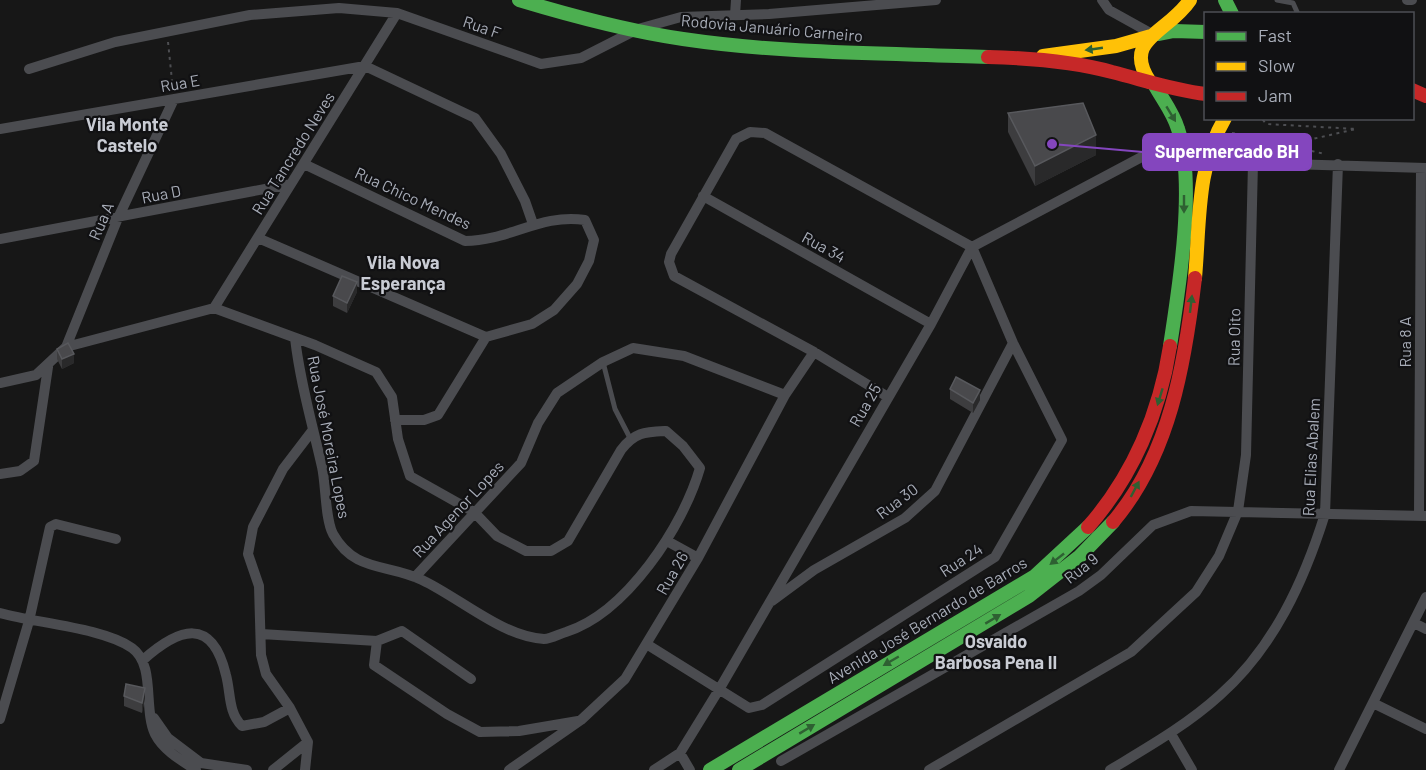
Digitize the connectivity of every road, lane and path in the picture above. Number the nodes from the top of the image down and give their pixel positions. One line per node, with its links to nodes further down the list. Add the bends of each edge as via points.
1 (519, 0): 13 (main road, Rodovia Januário Carneiro)
2 (736, 0): 12 (street)
3 (936, 0): 9 (street, Rua F)
4 (1102, 0): 16 (street, via 1108,10)
5 (1190, 0): 16 (main road, via 1177,19)
6 (1277, 0): 10 (lane, via 1293,3)
7 (1407, 0): 8 (street)
8 (1412, 0)
9 (917, 1): 12 (street, Rua F)
10 (1297, 12)
11 (397, 13): 13 (street, Rua F, via 541,64 581,58); 15 (street, Rua F, via 339,8 250,15); 18 (street, Rua Tancredo Neves)
12 (735, 15): 13 (street, Rua F, via 681,17)
13 (638, 29): 17 (main road, Rodovia Januário Carneiro, via 683,39 800,50)
14 (1204, 32): 16 (main road, Rodovia Januário Carneiro, via 1174,31)
15 (167, 33): 19 (street, Rua F, via 115,42); 22 (path)
16 (1153, 36): 17 (main road, Rodovia Januário Carneiro, one-way to 17, via 1116,46); 20 (main road, via 1139,51 1138,63)
17 (1028, 58): 20 (main road, Rodovia Januário Carneiro)
18 (365, 66): 22 (street, Rua E); 30 (street, Rua Tancredo Neves); 36 (street, via 475,118 501,153)
19 (29, 69)
20 (1152, 83): 21 (main road, Rodovia Januário Carneiro); 27 (main road, Avenida José Bernardo de Barros, one-way to 27, via 1174,118)
21 (1204, 94)
22 (174, 99): 25 (street, Rua E); 35 (street, Rua A)
23 (1263, 120): 26 (path, via 1266,124 1356,129)
24 (1222, 123): 26 (path); 28 (main road, Avenida José Bernardo de Barros)
25 (0, 129)
26 (1291, 145): 29 (path, via 1251,153); 31 (path, via 1323,152)
27 (1183, 146): 28 (street); 39 (street, via 1150,152); 94 (main road, Avenida José Bernardo de Barros, one-way to 94, via 1184,210 1172,349 1150,427 1104,509 1070,550 1035,576)
28 (1208, 147): 84 (main road, Avenida José Bernardo de Barros, one-way to 28, via 1019,604 1065,571 1126,507 1151,460 1178,384 1191,309)
29 (1253, 163): 31 (street); 56 (street, Rua Oito, via 1246,455)
30 (304, 164): 33 (street, Rua Tancredo Neves); 36 (street, Rua Chico Mendes, via 465,241 486,241)
31 (1338, 164): 32 (street); 58 (street, Rua Elias Abalem)
32 (1424, 168): 59 (street, Rua 8 A)
33 (291, 184): 35 (street, Rua D); 37 (street, Rua Tancredo Neves)
34 (703, 196): 39 (street, via 736,139 750,132 765,133); 41 (street, Rua 34); 46 (street, via 671,254 670,269 679,280)
35 (118, 218): 38 (street, Rua D); 45 (street, Rua A)
36 (533, 224): 42 (street, Rua Chico Mendes, via 565,217 585,220 594,240 589,261 577,285 554,310 532,324)
37 (258, 238): 40 (street, Rua Tancredo Neves); 42 (street)
38 (0, 239)
39 (972, 247): 41 (street, Rua 25); 44 (street, Rua 24)
40 (214, 308): 43 (street, Rua José Moreira Lopes); 45 (street)
41 (931, 324): 51 (street, Rua 25)
42 (486, 337): 52 (street, via 438,415 424,420)
43 (295, 338): 52 (street, Rua José Moreira Lopes, via 376,372 392,397); 53 (street, Rua José Moreira Lopes)
44 (1013, 343): 65 (street, Rua 30, via 935,491 905,518 814,570); 75 (street, Rua 24, via 1062,440 995,557 762,705 749,708)
45 (66, 347): 48 (street, Rua A)
46 (814, 352): 50 (street, Rua 26); 51 (street)
47 (603, 362): 50 (street, Rua Agenor Lopes, via 633,348 684,356); 54 (lane, via 615,408); 57 (street, Rua Agenor Lopes, via 557,393 538,423 521,463)
48 (48, 367): 49 (street, Rua A, via 36,375); 55 (street, via 34,461 20,471)
49 (0, 382)
50 (785, 395): 62 (street, Rua 26)
51 (888, 397): 65 (street, Rua 25)
52 (395, 420): 57 (street, Rua José Moreira Lopes, via 410,476)
53 (312, 431): 63 (street, Rua José Moreira Lopes, via 332,532 351,558); 70 (street, via 283,469 253,526 248,554 259,586)
54 (630, 438): 57 (street, Rua José Moreira Lopes, via 568,541 550,551 526,551 497,536); 61 (street, Rua José Moreira Lopes, via 666,431 700,468 692,497)
55 (0, 474)
56 (1238, 511): 58 (street, Rua 9); 86 (street, Rua 9, via 1191,511 1153,525 1079,591); 96 (street, Rua Oito, via 1219,556 1196,592 1131,652)
57 (474, 512): 63 (street, Rua Agenor Lopes)
58 (1325, 514): 59 (street, Rua 9); 82 (street, Rua Elias Abalem, via 1311,559 1273,632 1221,695)
59 (1422, 516)
60 (116, 539): 67 (street, via 56,524 50,527)
61 (667, 541): 62 (street); 63 (street, Rua José Moreira Lopes, via 622,594 583,627 546,639 505,630)
62 (698, 558): 72 (street, Rua 26)
63 (415, 577)
64 (1426, 597): 68 (street)
65 (767, 605): 75 (street, Rua 25)
66 (0, 613): 67 (street)
67 (29, 621): 73 (street, via 100,635 132,648); 79 (street)
68 (1414, 623): 69 (street); 77 (street)
69 (1426, 629)
70 (261, 634): 71 (street); 78 (street, via 266,674)
71 (377, 641): 74 (street, via 402,631); 80 (street, via 374,665 480,732 519,731)
72 (648, 645): 75 (street, Rua 24); 80 (street, Rua 26, via 625,679)
73 (143, 660): 76 (street); 78 (street, via 164,641 189,632 199,633 213,644 226,673 231,713 242,726 264,722)
74 (471, 679)
75 (720, 688): 85 (street, Rua 25)
76 (148, 697): 87 (street, via 149,718 156,736 177,758); 88 (street, via 154,719 183,750 201,763)
77 (1372, 703): 81 (street); 99 (street)
78 (290, 708): 83 (street)
79 (0, 719)
80 (581, 720): 91 (street, Rua 26)
81 (1426, 729)
82 (1171, 734): 97 (street, Rua Elias Abalem); 98 (street)
83 (308, 742): 89 (street); 90 (street)
84 (774, 749): 86 (street); 95 (main road, Avenida José Bernardo de Barros)
85 (680, 753): 92 (street, Rua 25); 93 (street)
86 (784, 766)
87 (196, 770)
88 (247, 770)
89 (273, 770)
90 (305, 770)
91 (509, 770)
92 (654, 770)
93 (690, 770)
94 (710, 770)
95 (739, 770)
96 (929, 770)
97 (1110, 770)
98 (1192, 770)
99 (1339, 770)

